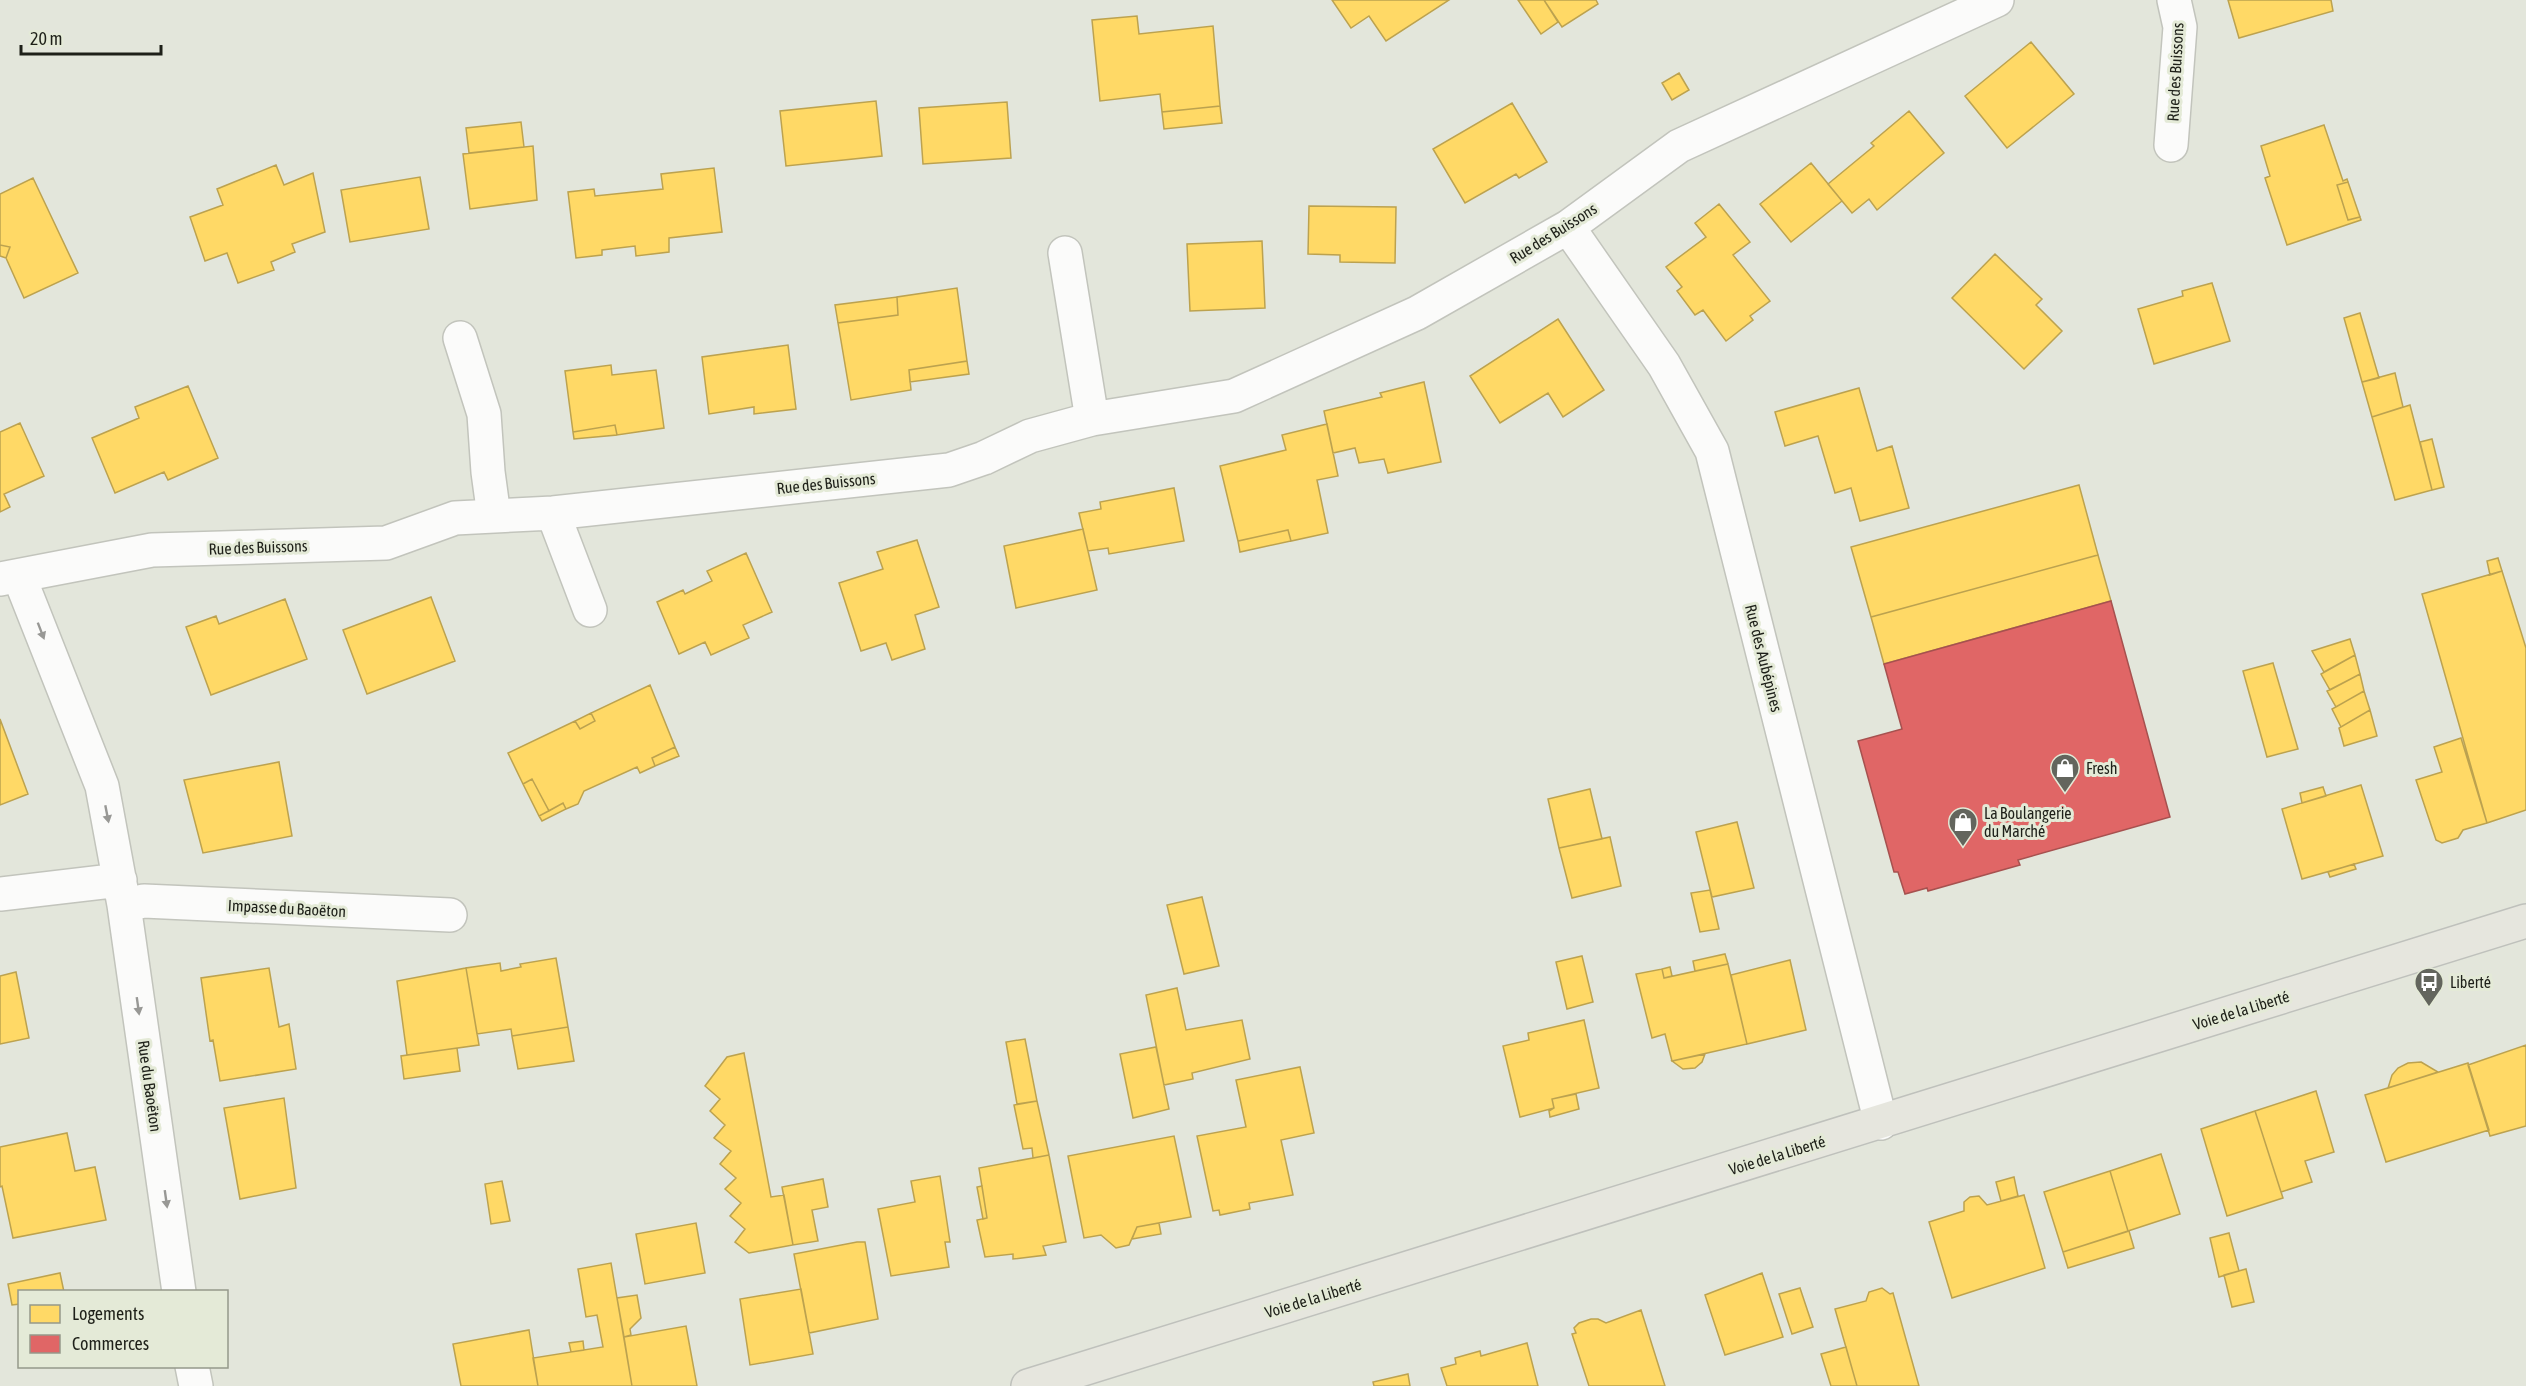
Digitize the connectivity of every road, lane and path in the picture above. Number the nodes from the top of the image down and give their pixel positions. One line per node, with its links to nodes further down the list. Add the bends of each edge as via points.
1 (1997, 0): 4 (street, Rue des Buissons, via 1679,146)
2 (2174, 0): 3 (street, Rue des Buissons, via 2180,27)
3 (2171, 145)
4 (1568, 228): 7 (street, Rue des Buissons, via 1417,313 1234,396); 16 (street, Rue des Aubépines, via 1664,364 1712,451)
5 (1065, 253): 7 (street)
6 (460, 338): 9 (street, via 484,414)
7 (1092, 419): 8 (street, Rue des Buissons, via 1030,436 949,471)
8 (553, 513): 9 (street, Rue des Buissons); 11 (street)
9 (494, 516): 10 (street, Rue des Buissons, via 455,518 386,543 152,550)
10 (10, 578): 12 (street, Rue du Baoëton, one-way to 12, via 102,786)
11 (590, 610)
12 (122, 893): 13 (street); 14 (street, Impasse du Baoëton, via 144,901); 17 (street, Rue du Baoëton, one-way to 17)
13 (0, 894)
14 (450, 915)
15 (2526, 921): 16 (main road, Voie de la Liberté)
16 (1881, 1123): 20 (main road, Voie de la Liberté)
17 (179, 1290)
18 (192, 1368): 19 (street)
19 (196, 1386)
20 (1028, 1386)

